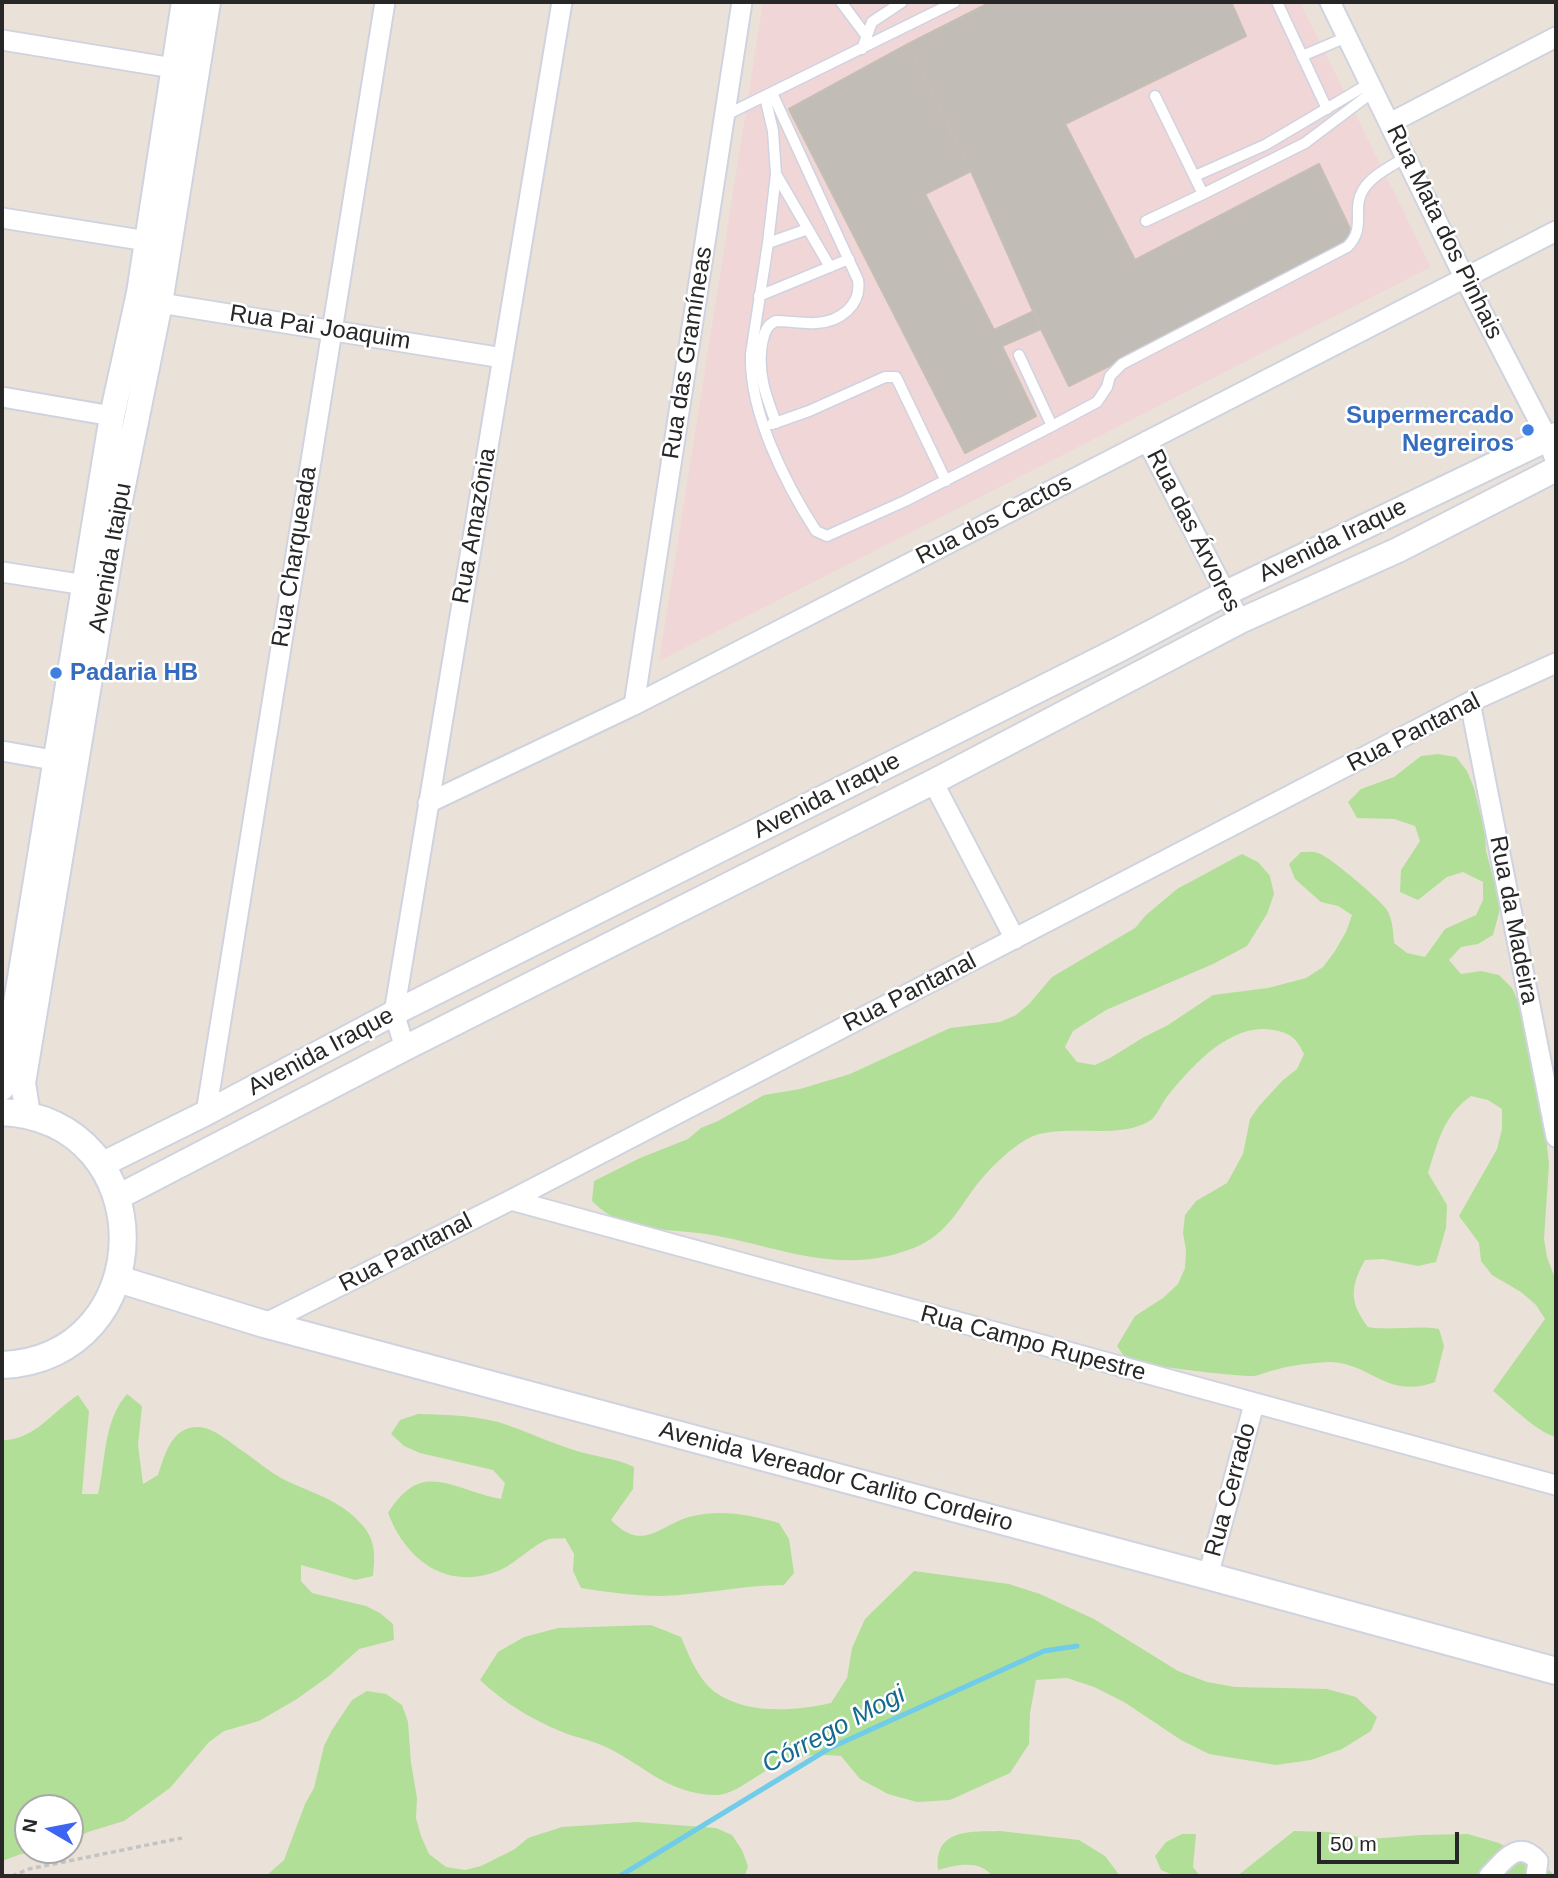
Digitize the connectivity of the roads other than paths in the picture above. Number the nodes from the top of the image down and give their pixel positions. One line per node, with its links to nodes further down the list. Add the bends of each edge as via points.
1 (184, 2): 17 (street, Avenida Itaipu)
2 (208, 2): 32 (street, Avenida Itaipu)
3 (385, 2): 39 (street, Rua Charqueada)
4 (562, 2): 41 (street, Rua Amazônia)
5 (742, 2): 22 (street, Rua das Gramíneas)
6 (841, 2): 11 (lane)
7 (1277, 2): 16 (lane)
8 (1331, 2): 12 (street, Rua Mata dos Pinhais)
9 (896, 3): 11 (lane, via 872,22)
10 (948, 3): 15 (lane)
11 (865, 34): 15 (lane)
12 (1347, 37): 16 (lane); 18 (street, Rua Mata dos Pinhais)
13 (1556, 37): 23 (street)
14 (2, 40): 17 (street)
15 (862, 48): 19 (lane)
16 (1302, 56): 21 (lane)
17 (173, 68): 32 (street, Avenida Itaipu)
18 (1372, 87): 21 (lane); 23 (street, Rua Mata dos Pinhais); 27 (lane, via 1305,142)
19 (768, 95): 22 (lane); 25 (lane); 34 (lane)
20 (1155, 96): 26 (lane)
21 (1328, 109): 26 (lane, via 1265,145)
22 (724, 116): 58 (street, Rua das Gramíneas)
23 (1390, 122): 24 (street, Rua Mata dos Pinhais)
24 (1406, 157): 36 (street, Rua Mata dos Pinhais); 46 (lane, via 1371,179 1362,191 1357,232 1347,247 1122,364 1097,402)
25 (776, 174): 30 (lane); 33 (lane)
26 (1195, 176): 27 (lane)
27 (1203, 194): 29 (lane)
28 (2, 218): 32 (street)
29 (1146, 221)
30 (808, 229): 33 (lane); 35 (lane)
31 (1556, 231): 36 (street, Rua dos Cactos)
32 (158, 243): 38 (street, Avenida Itaipu)
33 (768, 243): 37 (lane)
34 (849, 259): 35 (lane); 44 (lane, via 859,288 856,303 830,320 776,321 765,333 759,362)
35 (830, 267): 37 (lane)
36 (1464, 278): 47 (street, Rua Mata dos Pinhais); 48 (street, Rua dos Cactos)
37 (759, 296): 45 (lane, via 750,371)
38 (150, 298): 39 (street, Rua Pai Joaquim); 43 (street, Avenida Itaipu); 53 (street, Avenida Itaipu, via 117,515)
39 (332, 330): 41 (street, Rua Pai Joaquim); 67 (street, Rua Charqueada)
40 (1020, 355): 46 (lane)
41 (503, 358): 62 (street, Rua Amazônia)
42 (2, 397): 43 (street)
43 (112, 416): 53 (street, Avenida Itaipu)
44 (776, 423): 45 (lane); 51 (lane, via 885,377 896,377)
45 (765, 426): 51 (lane, via 816,531 827,536)
46 (1052, 426): 51 (lane)
47 (1552, 437): 49 (street, Rua Mata dos Pinhais); 54 (street, Avenida Iraque)
48 (1147, 440): 54 (street, Rua das Árvores); 58 (street, Rua dos Cactos)
49 (1556, 463)
50 (1556, 470): 55 (street, Avenida Iraque, via 1398,550)
51 (946, 481)
52 (2, 572): 53 (street)
53 (94, 586): 60 (street, Avenida Itaipu)
54 (1226, 593): 55 (street, Rua das Árvores); 64 (street, Avenida Iraque)
55 (1240, 621): 61 (street, Avenida Iraque)
56 (1556, 663): 57 (street, Rua Pantanal)
57 (1471, 702): 63 (street, Rua Pantanal); 69 (street, Rua da Madeira)
58 (634, 705): 62 (street, Rua dos Cactos)
59 (2, 751): 60 (street)
60 (66, 762): 66 (street, Avenida Itaipu); 68 (street, Avenida Itaipu)
61 (933, 782): 63 (street); 65 (street, Avenida Iraque)
62 (428, 803): 64 (street, Rua Amazônia)
63 (1015, 939): 72 (street, Rua Pantanal)
64 (394, 1013): 65 (street, Rua Amazônia); 67 (street, Avenida Iraque)
65 (405, 1048): 71 (street, Avenida Iraque)
66 (2, 1088)
67 (206, 1113): 70 (street, Avenida Iraque)
68 (15, 1114): 70 (main road, via 53,1124 81,1142)
69 (1556, 1138)
70 (101, 1165): 71 (main road)
71 (118, 1197): 73 (main road, via 124,1252)
72 (511, 1200): 74 (street, Rua Pantanal); 76 (street, Rua Campo Rupestre)
73 (118, 1279): 74 (main road, Avenida Vereador Carlito Cordeiro); 75 (main road, via 106,1305 68,1344 43,1357)
74 (264, 1324): 78 (main road, Avenida Vereador Carlito Cordeiro)
75 (2, 1365)
76 (1254, 1404): 77 (street, Rua Campo Rupestre); 78 (street, Rua Cerrado)
77 (1556, 1485)
78 (1208, 1576): 79 (main road, Avenida Vereador Carlito Cordeiro)
79 (1556, 1671)
80 (1489, 1876): 81 (street, via 1517,1850 1524,1850 1538,1861)
81 (1536, 1876)

